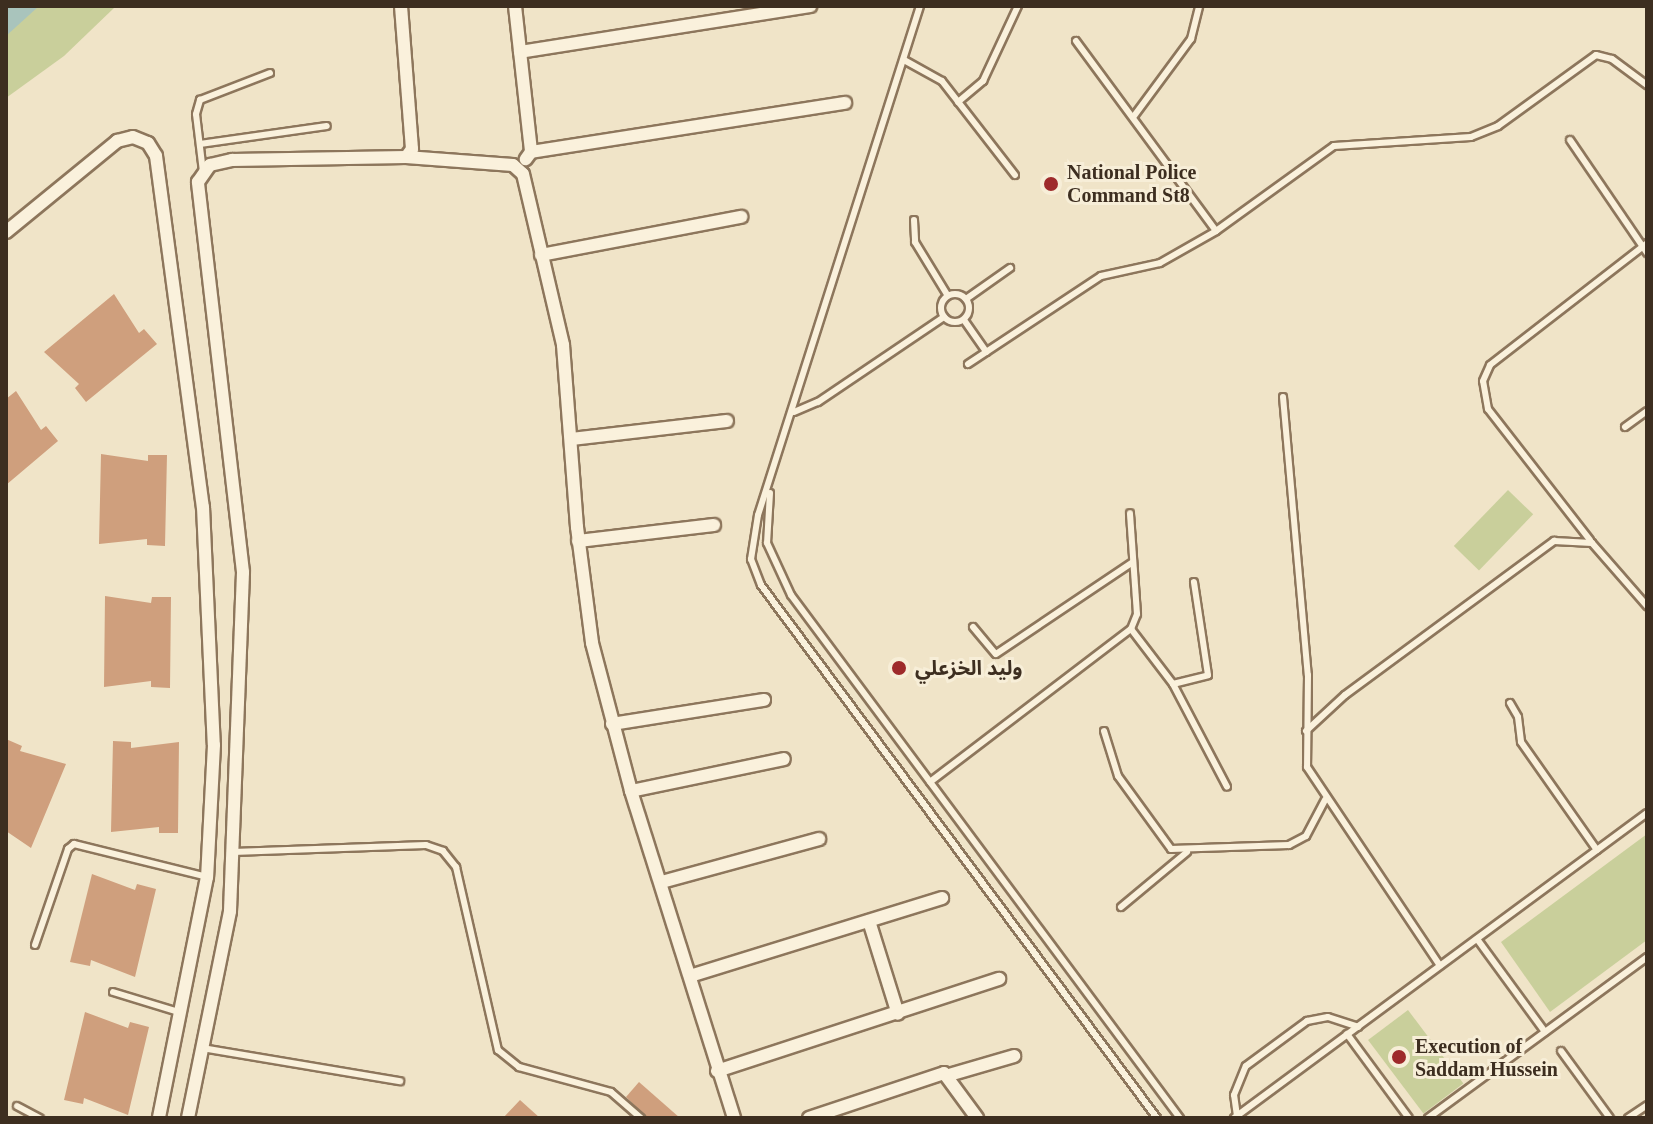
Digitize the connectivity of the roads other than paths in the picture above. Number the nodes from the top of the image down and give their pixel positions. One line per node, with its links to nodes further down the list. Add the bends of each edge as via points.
1 (401, 6): 19 (street, via 412,149)
2 (515, 6): 8 (street)
3 (810, 6): 8 (street)
4 (920, 6): 9 (lane)
5 (1018, 6): 12 (lane, via 983,81)
6 (1199, 6): 14 (lane, via 1191,39)
7 (1076, 41): 14 (lane)
8 (520, 52): 18 (street)
9 (904, 60): 12 (lane, via 942,81); 38 (lane)
10 (270, 73): 17 (lane, via 200,100)
11 (1647, 85): 25 (lane, via 1612,59 1596,55 1498,126 1471,137 1334,146)
12 (958, 102): 22 (lane)
13 (845, 103): 18 (street)
14 (1134, 116): 25 (lane)
15 (327, 126): 17 (lane)
16 (1570, 140): 27 (lane)
17 (200, 144): 21 (lane)
18 (531, 152): 20 (street)
19 (406, 157): 20 (street); 21 (street, via 232,160)
20 (520, 168): 28 (street)
21 (203, 172): 66 (street, via 198,192 243,572)
22 (1015, 175)
23 (741, 217): 28 (street)
24 (914, 220): 30 (lane, via 915,242)
25 (1216, 231): 34 (lane, via 1160,263 1101,276)
26 (6, 232): 68 (street, via 117,141 133,137 148,143 156,156 203,507 214,745)
27 (1645, 248): 46 (lane, via 1490,365 1483,381 1488,409)
28 (541, 255): 41 (street, via 561,332)
29 (1010, 268): 31 (lane)
30 (948, 296): 31 (lane); 32 (lane, via 941,310)
31 (966, 299): 33 (lane, via 970,306)
32 (944, 317): 33 (lane); 38 (lane, via 818,402)
33 (964, 320): 34 (lane)
34 (986, 352): 35 (lane)
35 (968, 364)
36 (1283, 397): 57 (lane, via 1308,675)
37 (1647, 411): 40 (lane)
38 (794, 412): 42 (lane)
39 (727, 421): 41 (street)
40 (1625, 427)
41 (571, 439): 45 (street)
42 (773, 477): 59 (lane, via 765,528 779,575); 102 (lane, via 751,545 761,585)
43 (1130, 513): 47 (lane)
44 (714, 525): 45 (street)
45 (578, 541): 55 (street, via 592,643)
46 (1592, 543): 49 (lane); 57 (lane, via 1554,541 1345,695)
47 (1133, 562): 50 (lane, via 996,654); 51 (lane, via 1137,614)
48 (1194, 582): 52 (lane, via 1208,675)
49 (1647, 606)
50 (973, 627)
51 (1131, 629): 52 (lane); 59 (lane)
52 (1173, 684): 60 (lane)
53 (764, 700): 55 (street)
54 (1510, 703): 65 (lane, via 1521,742)
55 (612, 724): 61 (street)
56 (1104, 731): 67 (lane, via 1118,776 1171,849)
57 (1306, 731): 62 (lane, via 1307,767)
58 (784, 759): 61 (street)
59 (930, 782): 103 (lane)
60 (1227, 787)
61 (631, 791): 69 (street)
62 (1325, 800): 67 (lane, via 1306,836 1289,845); 76 (lane)
63 (1647, 813): 65 (lane)
64 (819, 839): 69 (street)
65 (1597, 850): 73 (lane)
66 (233, 852): 85 (street, via 230,911); 98 (lane, via 426,845 443,851 456,867 498,1050 519,1067 611,1092)
67 (1187, 852): 71 (lane)
68 (207, 877): 74 (lane, via 74,844); 80 (street)
69 (662, 882): 77 (street)
70 (942, 898): 72 (street)
71 (1121, 907)
72 (869, 921): 77 (street); 81 (street)
73 (1477, 939): 76 (lane); 83 (lane)
74 (35, 945)
75 (1647, 957): 83 (lane)
76 (1440, 966): 82 (lane)
77 (690, 976): 88 (street)
78 (999, 979): 81 (street)
79 (113, 992): 80 (lane)
80 (182, 1013): 96 (street)
81 (898, 1014): 88 (street)
82 (1358, 1027): 84 (lane); 94 (lane, via 1328,1017 1307,1021 1246,1066 1234,1095)
83 (1545, 1032): 105 (lane)
84 (1347, 1034): 94 (lane); 104 (lane)
85 (202, 1048): 90 (lane); 97 (street)
86 (1561, 1051): 106 (lane)
87 (1014, 1056): 89 (street)
88 (717, 1071): 99 (street)
89 (949, 1075): 93 (street); 101 (street)
90 (400, 1081)
91 (1647, 1105): 107 (lane)
92 (17, 1106): 95 (lane)
93 (845, 1112): 100 (street)
94 (1235, 1117)
95 (40, 1118)
96 (159, 1118)
97 (188, 1118)
98 (641, 1118)
99 (734, 1118)
100 (809, 1118)
101 (977, 1118)
102 (1157, 1118)
103 (1180, 1118)
104 (1409, 1118)
105 (1428, 1118)
106 (1610, 1118)
107 (1628, 1118)

